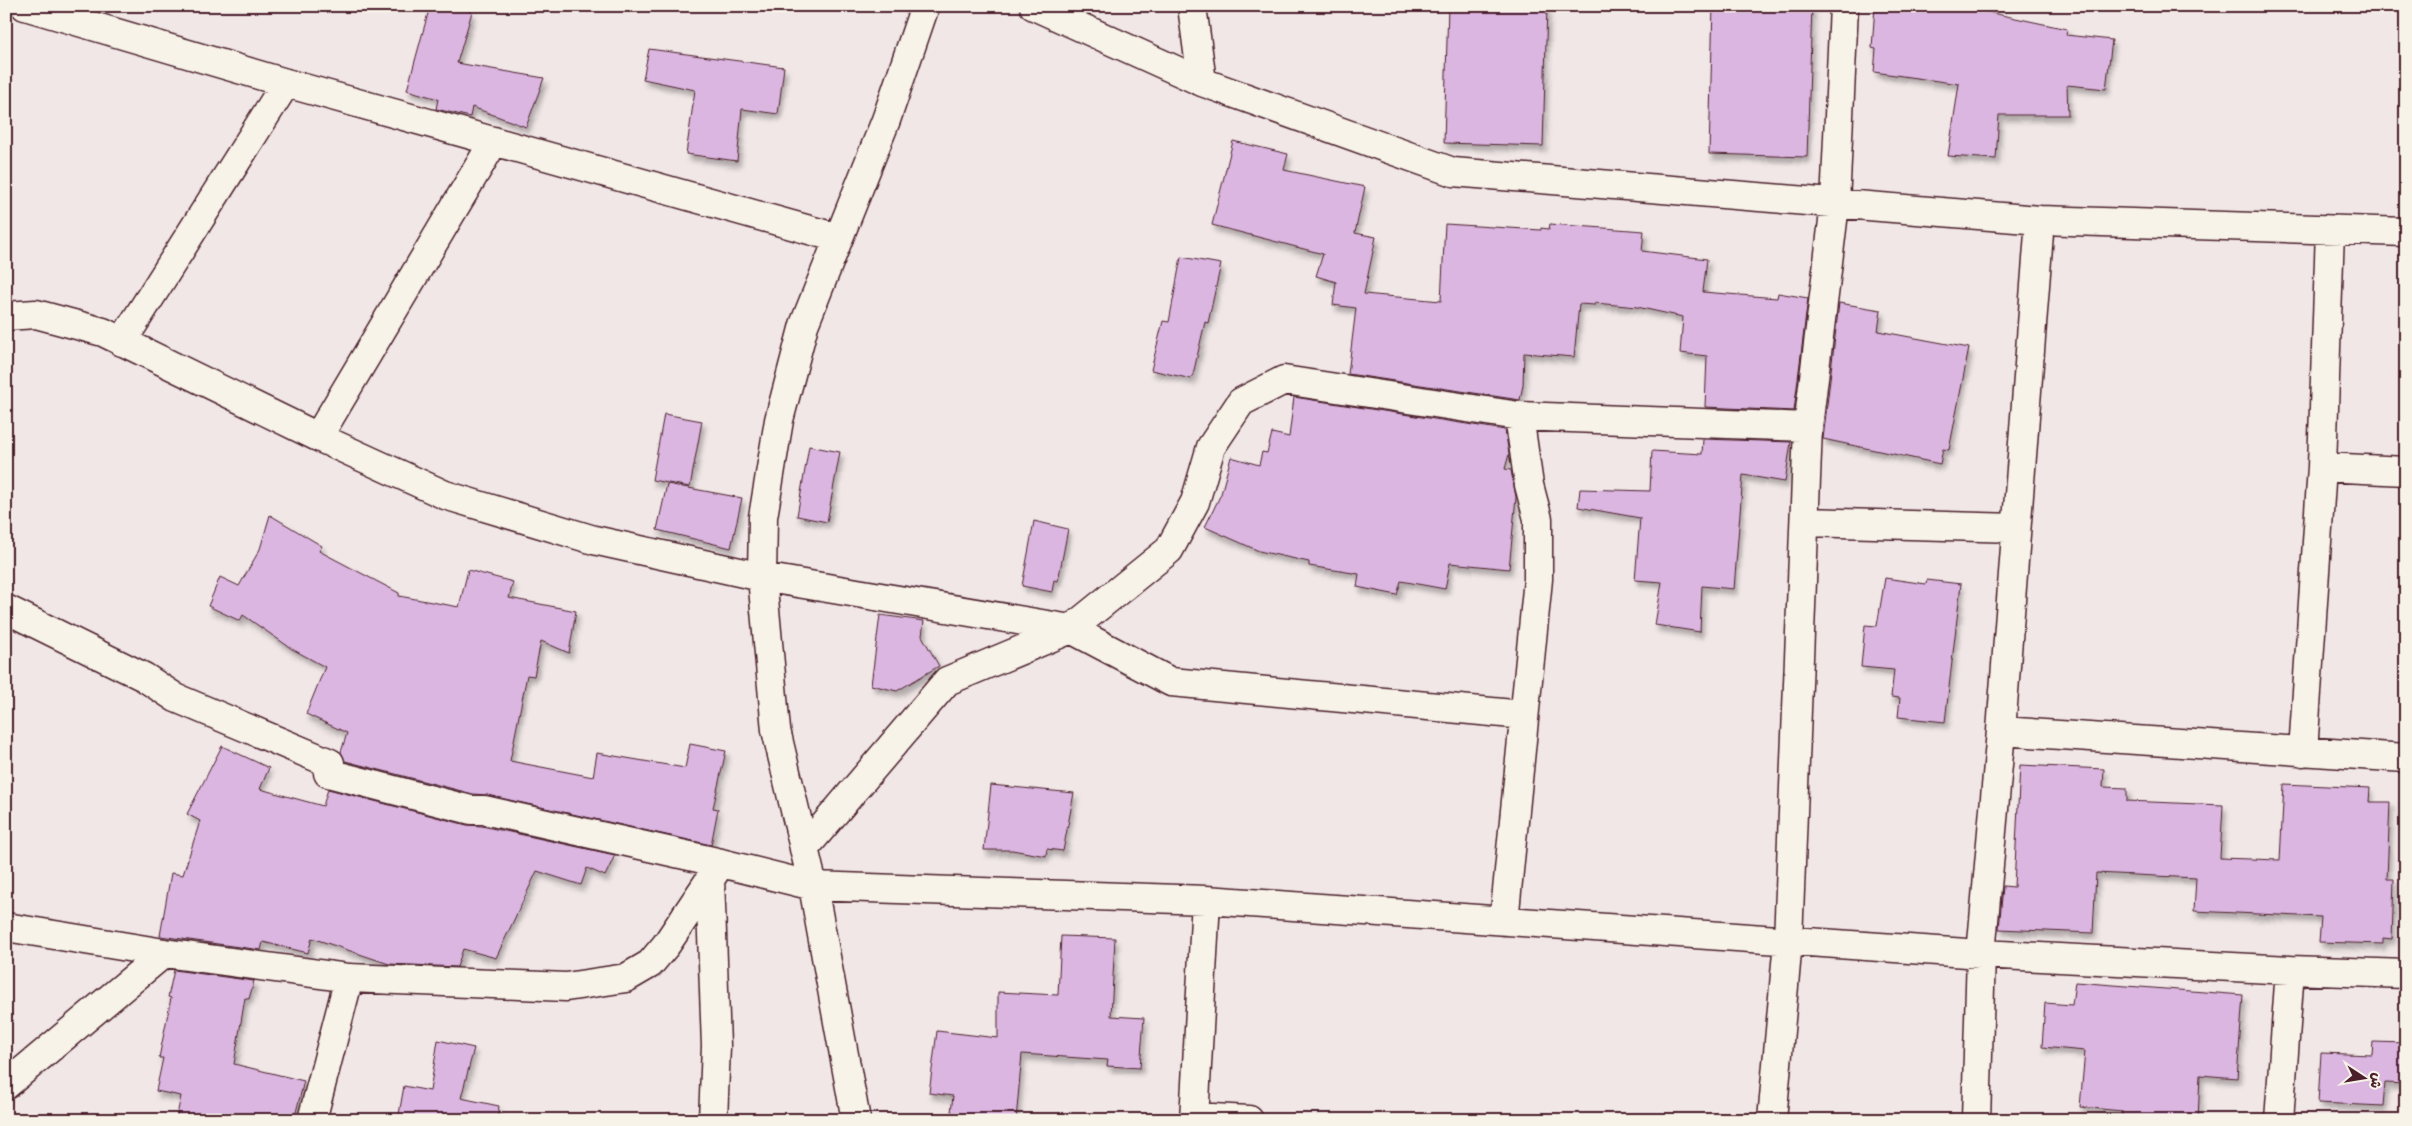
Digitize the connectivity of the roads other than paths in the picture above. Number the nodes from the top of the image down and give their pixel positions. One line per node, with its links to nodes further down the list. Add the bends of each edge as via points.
1 (25, 6): 7 (street)
2 (925, 6): 13 (street, via 886,120)
3 (1034, 6): 6 (street)
4 (1192, 6): 6 (street)
5 (1844, 6): 9 (street)
6 (1202, 82): 9 (street, via 1453,172)
7 (286, 83): 8 (street); 15 (street)
8 (494, 141): 13 (street); 18 (street)
9 (1835, 204): 10 (street); 17 (street)
10 (2040, 220): 11 (street); 22 (street)
11 (2330, 230): 12 (street); 19 (street)
12 (2406, 232)
13 (838, 238): 23 (street, via 804,325 779,420 763,517)
14 (6, 316): 15 (street, via 36,314 103,332)
15 (122, 342): 18 (street)
16 (1519, 416): 17 (street); 25 (street, via 1284,380 1241,402 1211,447 1195,502 1169,550); 26 (street, via 1529,485 1538,519 1538,579)
17 (1808, 427): 21 (street)
18 (318, 437): 23 (street, via 445,495 594,540)
19 (2322, 467): 20 (street); 28 (street)
20 (2406, 471)
21 (1805, 522): 22 (street); 36 (street)
22 (2016, 528): 27 (street)
23 (762, 577): 25 (street); 30 (street, via 776,730)
24 (6, 609): 31 (street, via 144,677 176,698 330,763 328,773)
25 (1072, 629): 26 (street, via 1172,682); 30 (street, via 947,681)
26 (1524, 715): 34 (street)
27 (2001, 732): 28 (street); 38 (street)
28 (2303, 752): 29 (street)
29 (2406, 758)
30 (804, 849): 32 (street)
31 (716, 870): 32 (street); 41 (street, via 666,945 650,964 626,978 566,987); 45 (street)
32 (813, 886): 33 (street); 46 (street)
33 (1206, 900): 34 (street); 43 (street)
34 (1504, 921): 36 (street)
35 (6, 928): 37 (street)
36 (1788, 941): 38 (street); 48 (street)
37 (164, 953): 41 (street); 42 (street)
38 (1981, 954): 39 (street); 49 (street)
39 (2290, 970): 40 (street); 50 (street)
40 (2406, 974)
41 (349, 978): 44 (street)
42 (6, 1086)
43 (1194, 1119): 47 (street)
44 (312, 1120)
45 (713, 1120)
46 (856, 1120)
47 (1249, 1120)
48 (1772, 1120)
49 (1976, 1120)
50 (2279, 1120)

